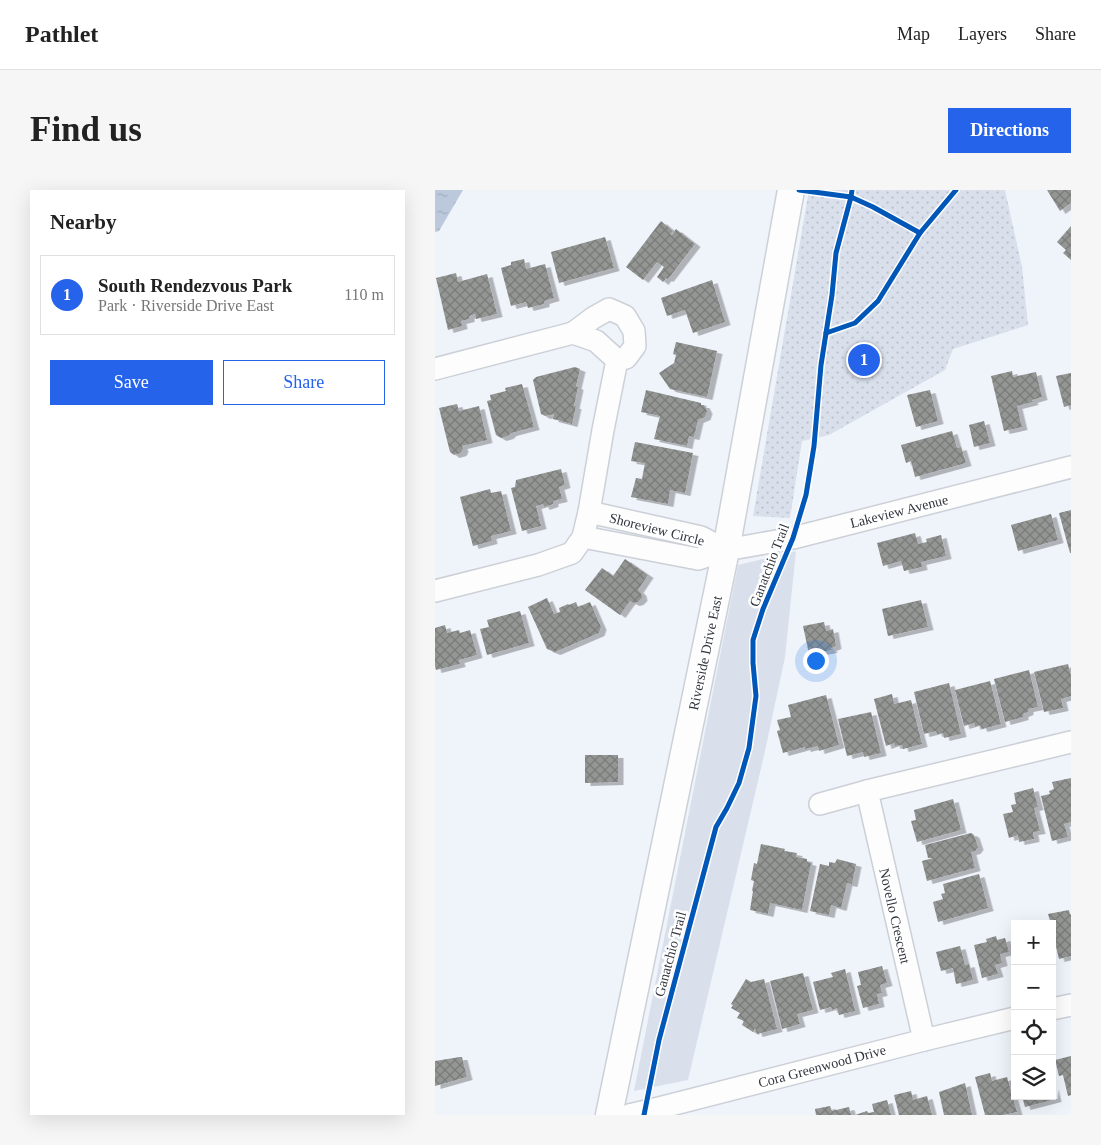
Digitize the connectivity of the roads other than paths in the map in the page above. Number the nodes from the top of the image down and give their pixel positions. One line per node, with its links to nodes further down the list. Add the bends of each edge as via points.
1 (791, 190): 8 (main road, Riverside Drive East)
2 (573, 333): 3 (street, via 596,341); 3 (street, via 609,309 625,316 634,330 635,346 626,358); 4 (street)
3 (617, 360): 6 (street)
4 (435, 370)
5 (1071, 468): 8 (street, Lakeview Avenue, via 793,538)
6 (589, 512): 7 (street); 8 (street, Shoreview Circle, via 701,537)
7 (583, 537): 8 (street, Shoreview Circle, via 698,559); 9 (street, via 571,553 538,565)
8 (726, 550): 17 (main road, Riverside Drive East)
9 (435, 591)
10 (1071, 742): 11 (street)
11 (867, 792): 12 (street); 16 (street, Novello Crescent)
12 (820, 804)
13 (1071, 1005): 14 (street)
14 (1056, 1008)
15 (1011, 1019): 16 (street, Cora Greenwood Drive)
16 (924, 1040): 18 (street, Cora Greenwood Drive)
17 (609, 1115)
18 (629, 1115)

